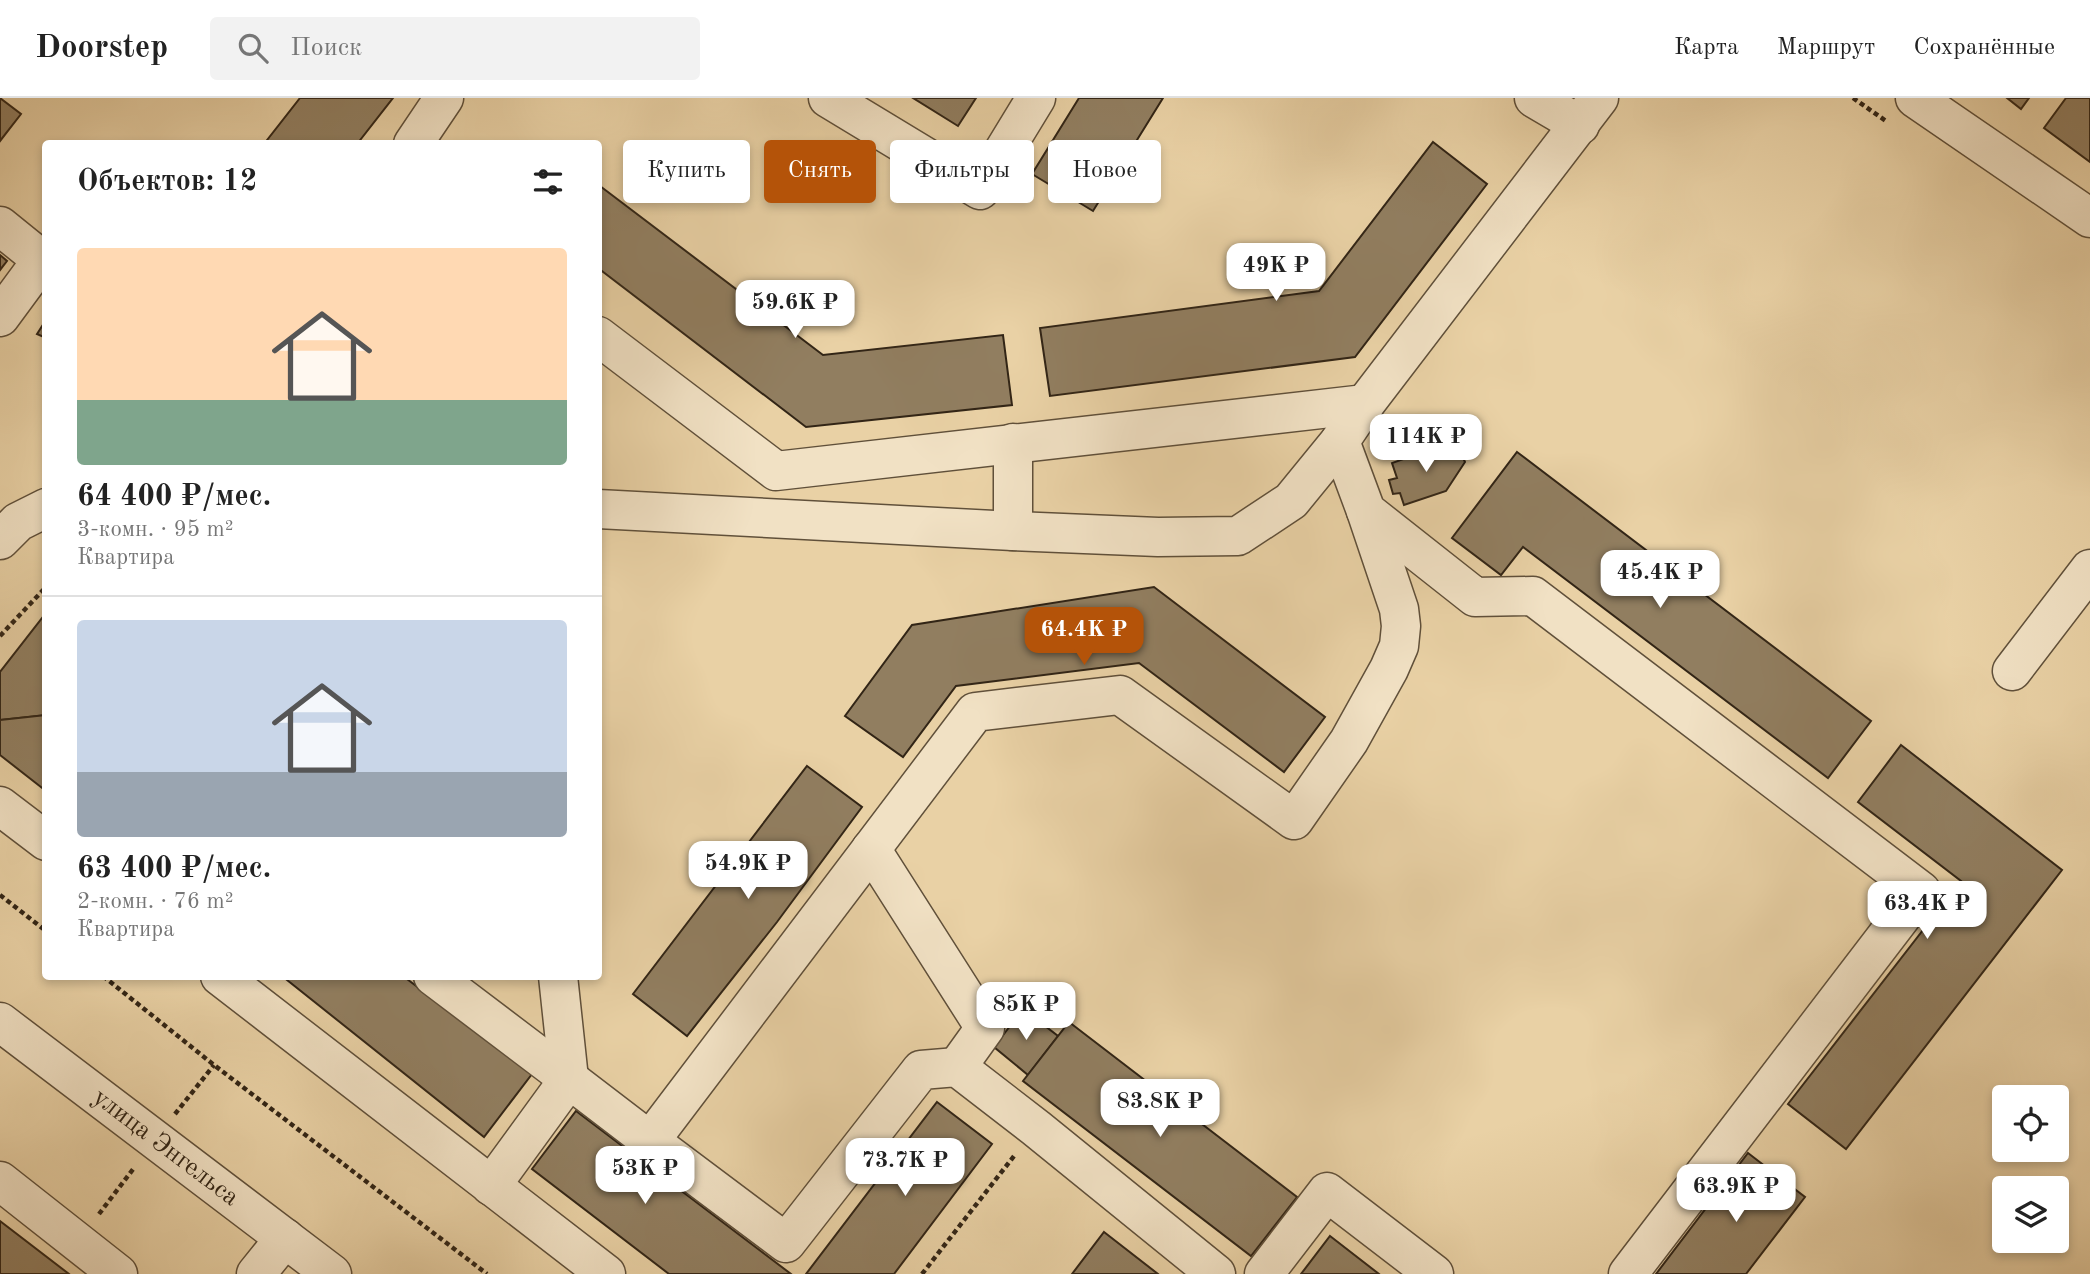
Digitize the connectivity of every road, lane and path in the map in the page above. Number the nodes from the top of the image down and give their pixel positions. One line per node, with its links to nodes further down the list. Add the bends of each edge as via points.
1 (444, 98): 7 (street)
2 (828, 98): 3 (street, via 980,190)
3 (1036, 98)
4 (1534, 98): 6 (street)
5 (1915, 98): 8 (street)
6 (1590, 111): 12 (street)
7 (416, 140)
8 (2090, 218)
9 (0, 226): 10 (street, via 42,260)
10 (0, 317)
11 (602, 339): 14 (street, via 776,471)
12 (1366, 404): 13 (street); 14 (street)
13 (1340, 441): 16 (street); 17 (street, via 1291,501 1238,536)
14 (1013, 443): 17 (street)
15 (602, 509): 17 (street)
16 (1366, 511): 24 (street, via 1399,609 1399,646 1349,741 1294,820 1120,695 975,712); 51 (street, via 1475,597 1533,596 1921,891)
17 (1013, 531)
18 (2090, 569): 21 (street)
19 (42, 590): 20 (path)
20 (0, 636)
21 (2012, 671)
22 (0, 806): 23 (street)
23 (42, 838)
24 (871, 849): 33 (street, via 985,1028); 37 (street)
25 (0, 895): 26 (path)
26 (42, 928)
27 (108, 980): 32 (path)
28 (225, 980): 39 (street)
29 (438, 980): 34 (street)
30 (558, 980): 34 (street)
31 (0, 1022): 36 (street, улица Энгельса)
32 (214, 1065): 36 (path); 45 (path)
33 (957, 1067): 35 (street); 37 (street, via 920,1070 786,1243)
34 (569, 1079): 37 (street); 39 (street)
35 (1036, 1128): 47 (path); 48 (street)
36 (155, 1139): 40 (street, улица Энгельса); 41 (path)
37 (650, 1140)
38 (0, 1181): 41 (street)
39 (491, 1186): 46 (street)
40 (285, 1238): 43 (street); 44 (street, улица Энгельса)
41 (78, 1243): 42 (street)
42 (118, 1274)
43 (256, 1274)
44 (332, 1274)
45 (487, 1274)
46 (606, 1274)
47 (922, 1274)
48 (1216, 1274)
49 (1264, 1274): 50 (street, via 1327,1192)
50 (1434, 1274)
51 (1628, 1274)

